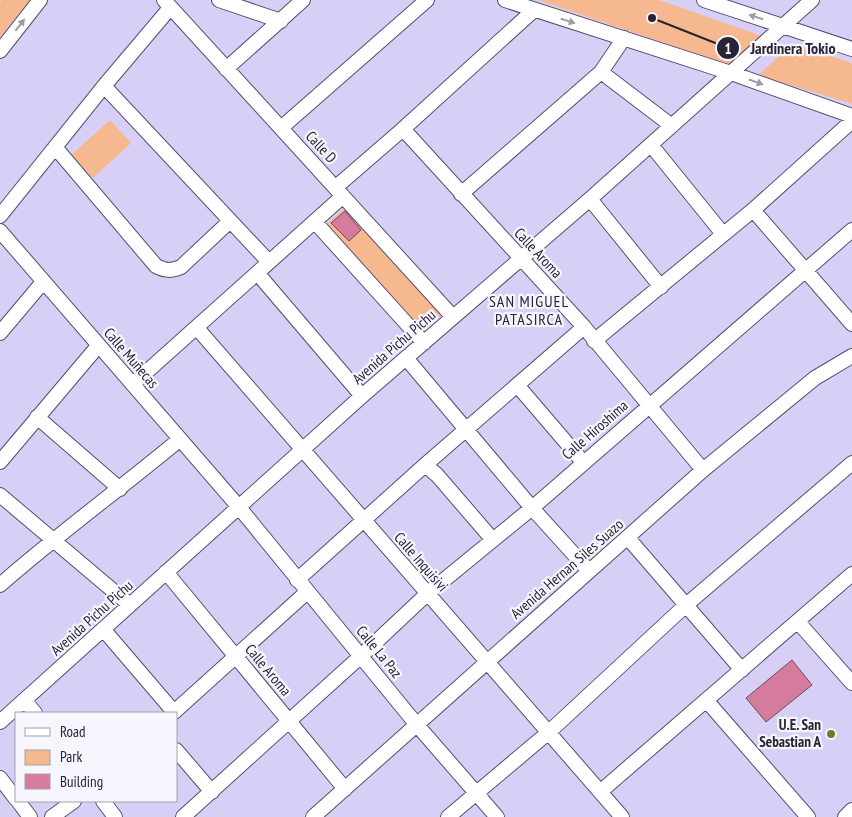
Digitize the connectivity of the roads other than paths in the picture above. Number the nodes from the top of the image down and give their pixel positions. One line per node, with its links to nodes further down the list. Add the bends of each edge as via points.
1 (40, 0): 14 (street, one-way to 1)
2 (219, 0): 10 (street)
3 (303, 0): 10 (street)
4 (427, 0): 22 (street)
5 (505, 0): 9 (street)
6 (812, 0): 11 (street, Avenida Pichu Pichu)
7 (710, 1): 11 (street, one-way to 7)
8 (167, 4): 15 (street, Calle D); 18 (street)
9 (534, 10): 12 (street, one-way to 12); 23 (street)
10 (280, 20): 15 (street)
11 (783, 26): 13 (street); 17 (street, Avenida Pichu Pichu)
12 (624, 38): 16 (street); 17 (street)
13 (852, 48)
14 (0, 51)
15 (226, 69): 22 (street, Calle D)
16 (601, 72): 21 (street); 27 (street)
17 (731, 73): 19 (street, one-way to 19); 21 (street, Avenida Pichu Pichu)
18 (104, 86): 25 (street); 31 (street)
19 (852, 116)
20 (852, 121): 29 (street)
21 (672, 126): 24 (street, Avenida Pichu Pichu)
22 (281, 128): 26 (street, Calle D)
23 (403, 129): 26 (street); 27 (street, Calle Aroma)
24 (651, 145): 28 (street, Avenida Pichu Pichu); 35 (street)
25 (55, 147): 30 (street); 31 (street, via 156,266 164,270 173,271 181,266)
26 (339, 191): 32 (street); 42 (street, Calle D)
27 (461, 194): 36 (street, Calle Aroma)
28 (590, 199): 36 (street, Avenida Pichu Pichu); 41 (street)
29 (753, 210): 35 (street); 38 (street)
30 (0, 216)
31 (229, 222): 37 (street)
32 (315, 222): 37 (street); 48 (street)
33 (852, 230): 38 (street, Calle Hiroshima)
34 (0, 231): 40 (street, Calle Muñecas)
35 (723, 234): 41 (street)
36 (520, 259): 42 (street, Avenida Pichu Pichu); 45 (street, Calle Aroma)
37 (269, 262): 39 (street)
38 (805, 269): 43 (street); 55 (street, Calle Hiroshima)
39 (258, 274): 44 (street); 54 (street)
40 (43, 282): 46 (street); 49 (street, Calle Muñecas)
41 (661, 287): 47 (street)
42 (453, 317): 48 (street, Avenida Pichu Pichu)
43 (852, 324)
44 (197, 328): 52 (street); 59 (street, Calle Inquisivi)
45 (584, 328): 47 (street, Calle Aroma); 53 (street)
46 (0, 332)
47 (594, 340): 55 (street, Calle Aroma)
48 (424, 343): 50 (street, Avenida Pichu Pichu)
49 (98, 346): 52 (street, Calle Muñecas); 56 (street)
50 (406, 358): 54 (street, Avenida Pichu Pichu); 57 (street)
51 (850, 360): 64 (street, Avenida Hernan Siles Suazo, via 815,378)
52 (133, 384): 58 (street, Calle Muñecas)
53 (517, 385): 57 (street); 61 (street)
54 (362, 396): 59 (street, Avenida Pichu Pichu)
55 (648, 406): 61 (street, Calle Hiroshima); 64 (street, Calle Aroma)
56 (36, 417): 60 (street); 65 (street)
57 (466, 429): 63 (street); 68 (street)
58 (179, 440): 65 (street); 67 (street, Calle Muñecas)
59 (301, 451): 67 (street, Avenida Pichu Pichu); 69 (street, Calle Inquisivi)
60 (0, 462)
61 (583, 462): 68 (street, Calle Hiroshima)
62 (852, 463): 81 (street)
63 (424, 465): 69 (street); 72 (street, via 437,475)
64 (703, 470): 70 (street, Avenida Hernan Siles Suazo)
65 (120, 489): 71 (street)
66 (0, 495): 71 (street)
67 (238, 506): 74 (street, Avenida Pichu Pichu); 76 (street, Calle La Paz)
68 (532, 508): 72 (street, Calle Hiroshima); 73 (street)
69 (364, 521): 76 (street); 79 (street, Calle Inquisivi)
70 (628, 538): 73 (street, Avenida Hernan Siles Suazo); 81 (street)
71 (52, 539): 77 (street); 80 (street)
72 (493, 540): 79 (street, Calle Hiroshima)
73 (590, 571): 86 (street, Avenida Hernan Siles Suazo)
74 (166, 572): 80 (street, Avenida Pichu Pichu); 84 (street, Calle Aroma)
75 (852, 574): 82 (street)
76 (297, 580): 78 (street, Calle La Paz)
77 (0, 585)
78 (307, 592): 84 (street); 85 (street, Calle La Paz)
79 (427, 594): 85 (street, Calle Hiroshima); 86 (street, Calle Inquisivi)
80 (130, 605): 83 (street, Avenida Pichu Pichu)
81 (686, 605): 87 (street); 97 (street)
82 (798, 622): 87 (street); 88 (street)
83 (103, 628): 90 (street, Avenida Pichu Pichu); 92 (street)
84 (235, 656): 93 (street); 94 (street, Calle Aroma)
85 (361, 656): 94 (street, Calle Hiroshima); 96 (street, Calle La Paz)
86 (487, 661): 96 (street, Avenida Hernan Siles Suazo); 97 (street, Calle Inquisivi)
87 (742, 670): 89 (street)
88 (852, 683)
89 (706, 700): 102 (street); 117 (street)
90 (25, 701): 91 (street); 95 (street, Avenida Pichu Pichu)
91 (34, 712)
92 (173, 712)
93 (175, 712)
94 (290, 721): 100 (street, Calle Aroma); 101 (street, Calle Hiroshima)
95 (0, 722)
96 (417, 725): 100 (street, Avenida Hernan Siles Suazo); 103 (street, Calle La Paz)
97 (549, 732): 102 (street, Calle Inquisivi); 103 (street)
98 (178, 752): 101 (street)
99 (0, 778): 104 (street)
100 (345, 788): 113 (street, Avenida Hernan Siles Suazo)
101 (212, 792): 112 (street, Calle Hiroshima)
102 (600, 792): 116 (street, Calle Inquisivi)
103 (475, 793): 114 (street); 115 (street, Calle La Paz)
104 (15, 797)
105 (19, 802): 109 (street)
106 (73, 802): 110 (street)
107 (104, 802): 111 (street)
108 (852, 810): 118 (street)
109 (30, 817)
110 (52, 817)
111 (115, 817)
112 (183, 817)
113 (313, 817)
114 (448, 817)
115 (497, 817)
116 (622, 817)
117 (808, 817)
118 (845, 817)

